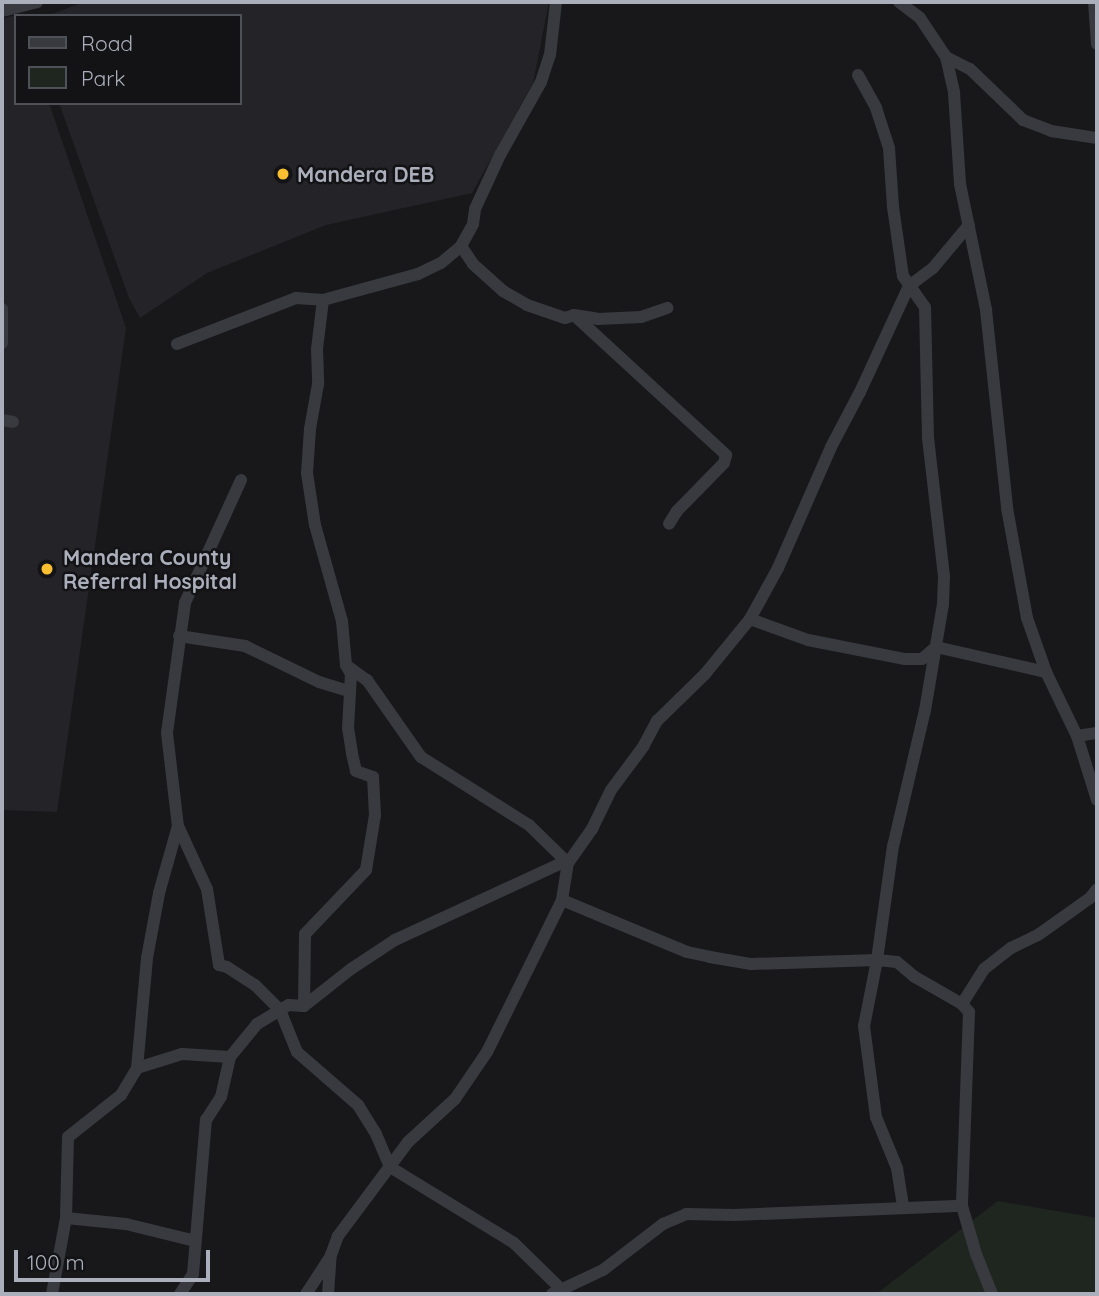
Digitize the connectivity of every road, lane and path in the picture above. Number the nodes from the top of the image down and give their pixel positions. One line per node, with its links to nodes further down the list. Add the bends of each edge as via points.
1 (37, 2): 5 (street)
2 (556, 2): 11 (street, via 551,55 541,82 500,155)
3 (899, 2): 7 (street, via 920,19)
4 (1094, 2): 6 (street)
5 (2, 11)
6 (1097, 44)
7 (946, 57): 9 (street, via 970,69 1029,124); 10 (street)
8 (858, 75): 12 (street, via 876,108 889,148 897,242)
9 (1097, 138)
10 (969, 225): 12 (street, via 933,268); 25 (street, via 991,349 1007,508 1027,618)
11 (461, 246): 13 (street, via 418,274); 16 (street, via 472,264 503,291 565,318)
12 (909, 286): 21 (street); 23 (street, via 925,307 928,438 944,576)
13 (323, 300): 18 (street, via 296,298); 24 (street, via 307,473 315,525 342,621)
14 (667, 308): 16 (street, via 641,317 598,320)
15 (2, 309): 17 (street)
16 (574, 315): 20 (street, via 726,455 724,463)
17 (2, 343)
18 (177, 344)
19 (242, 480): 22 (street, via 192,584)
20 (669, 524)
21 (750, 619): 23 (street, via 808,640 905,659 922,659); 31 (street, via 705,674 657,721 611,790 592,830)
22 (178, 636): 26 (street, via 245,646); 30 (street, via 167,733)
23 (936, 647): 25 (street); 34 (street, via 893,846)
24 (346, 665): 26 (street, via 351,674); 31 (street, via 367,680 421,757 529,825)
25 (1046, 671): 28 (street)
26 (348, 691): 36 (street, via 348,728 356,771 373,777 376,815 366,870 305,934)
27 (1097, 733): 28 (street)
28 (1077, 736): 29 (street)
29 (1097, 800)
30 (178, 826): 37 (street, via 207,889 219,965 255,985); 39 (street, via 147,958)
31 (567, 862): 33 (street); 36 (street, via 395,940)
32 (1097, 889): 35 (street, via 984,969)
33 (562, 900): 34 (street, via 687,952 710,957 751,964); 40 (street, via 487,1052 455,1099 408,1142)
34 (877, 960): 35 (street, via 897,962); 42 (street, via 864,1026 876,1117 897,1168)
35 (962, 1004): 41 (street, via 969,1012)
36 (304, 1006): 37 (street)
37 (280, 1010): 38 (street, via 257,1024); 40 (street, via 297,1052 358,1105)
38 (230, 1057): 39 (street, via 183,1054); 44 (street, via 221,1097 206,1120)
39 (137, 1068): 43 (street, via 121,1096 68,1137)
40 (390, 1167): 45 (street, via 338,1236); 46 (street, via 514,1243)
41 (962, 1206): 42 (street); 51 (street)
42 (903, 1207): 46 (street, via 686,1213 663,1224 604,1270)
43 (66, 1218): 44 (street, via 126,1224); 47 (street)
44 (195, 1241): 48 (street, via 193,1274)
45 (331, 1255): 49 (street); 50 (street)
46 (556, 1292)
47 (52, 1294)
48 (180, 1294)
49 (306, 1294)
50 (328, 1294)
51 (992, 1294)

